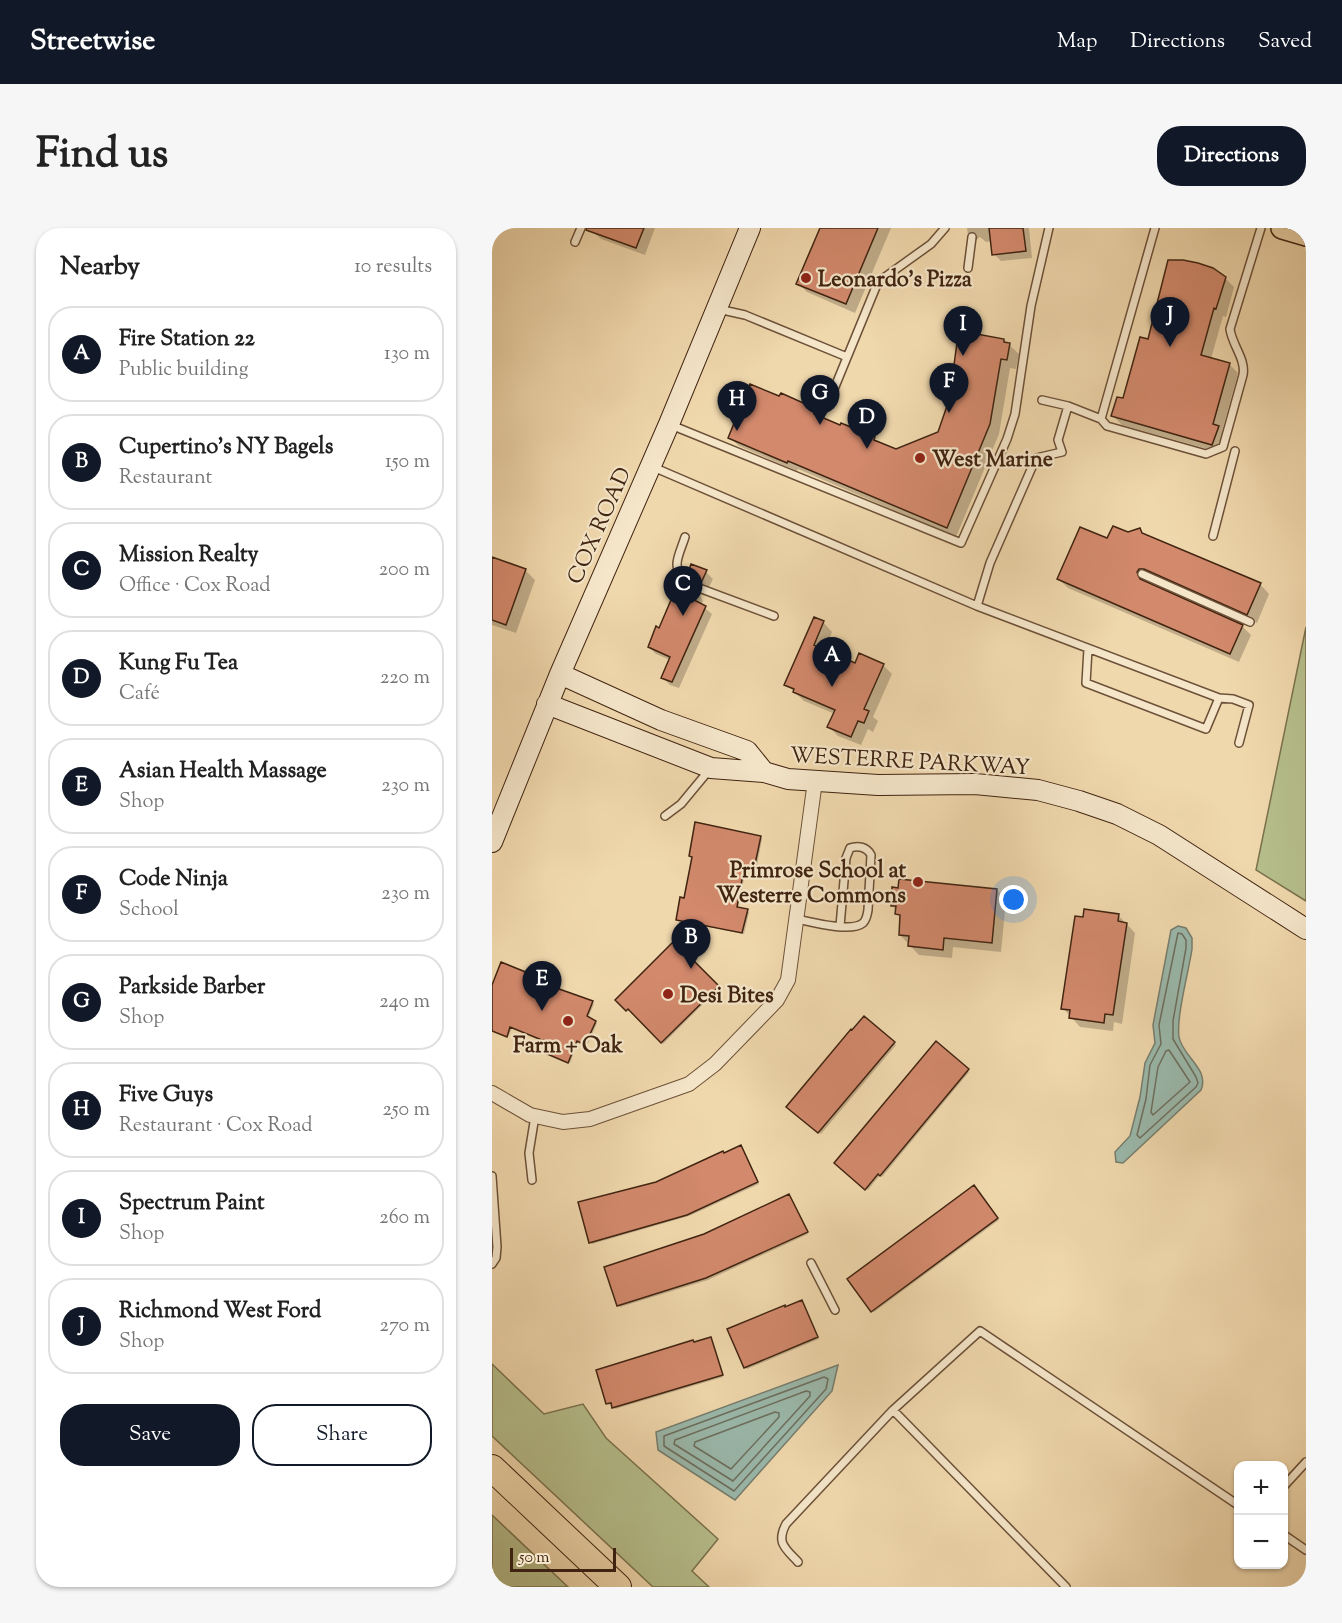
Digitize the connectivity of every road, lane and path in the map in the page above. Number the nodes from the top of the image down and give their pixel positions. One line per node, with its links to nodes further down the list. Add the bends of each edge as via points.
1 (581, 228): 10 (lane)
2 (750, 228): 12 (street, COX ROAD)
3 (945, 228): 13 (lane, via 932,244 878,282)
4 (1049, 228): 18 (lane, via 1015,414 961,543)
5 (1155, 228): 17 (lane)
6 (1261, 228): 17 (lane, via 1230,329 1245,367 1223,447 1206,454 1107,426)
7 (1282, 228): 8 (main road)
8 (1306, 235)
9 (972, 237): 11 (lane)
10 (576, 242)
11 (968, 268)
12 (717, 309): 13 (lane, via 745,315); 18 (street, COX ROAD)
13 (847, 357): 14 (lane)
14 (832, 394)
15 (1042, 400): 16 (lane)
16 (1068, 406): 17 (lane); 26 (lane, via 1058,440 1062,452 1036,458 990,563)
17 (1101, 418)
18 (669, 424): 20 (street, COX ROAD)
19 (1235, 450): 21 (lane)
20 (651, 466): 26 (lane); 30 (street, COX ROAD)
21 (1213, 536)
22 (685, 537): 24 (lane, via 676,564)
23 (1142, 574): 28 (lane)
24 (684, 581)
25 (699, 588): 27 (lane)
26 (977, 606): 29 (lane)
27 (774, 616)
28 (1250, 622)
29 (1088, 649): 31 (lane); 31 (lane, via 1086,683 1206,729)
30 (560, 674): 32 (street, COX ROAD); 35 (street, WESTERRE PARKWAY, via 661,720 747,751)
31 (1219, 698): 33 (lane, via 1249,705)
32 (548, 704): 34 (street, WESTERRE PARKWAY); 38 (street, COX ROAD)
33 (1239, 743)
34 (711, 768): 35 (street, WESTERRE PARKWAY); 37 (lane, via 681,804)
35 (764, 772): 36 (street, WESTERRE PARKWAY)
36 (815, 782): 39 (street); 41 (street, WESTERRE PARKWAY, via 975,784 1038,790 1079,801 1159,834)
37 (665, 816)
38 (492, 843)
39 (797, 919): 40 (lane); 43 (street, via 791,968 777,1000 715,1064 689,1084 590,1119 563,1122)
40 (840, 926): 40 (lane, via 858,926 867,918 871,855 860,847 850,848 846,858)
41 (1306, 929)
42 (493, 1096): 43 (street)
43 (535, 1116): 45 (lane, via 529,1153)
44 (492, 1176): 47 (lane, via 497,1247)
45 (532, 1180)
46 (811, 1263): 48 (lane)
47 (492, 1264)
48 (835, 1310)
49 (893, 1410): 53 (lane, via 980,1331); 56 (lane, via 786,1524 780,1535 782,1545); 58 (lane)
50 (1306, 1462): 52 (lane)
51 (492, 1468): 57 (highway)
52 (1288, 1482)
53 (1234, 1501)
54 (1288, 1538): 55 (lane)
55 (1306, 1550)
56 (798, 1562)
57 (618, 1587)
58 (1066, 1587)

